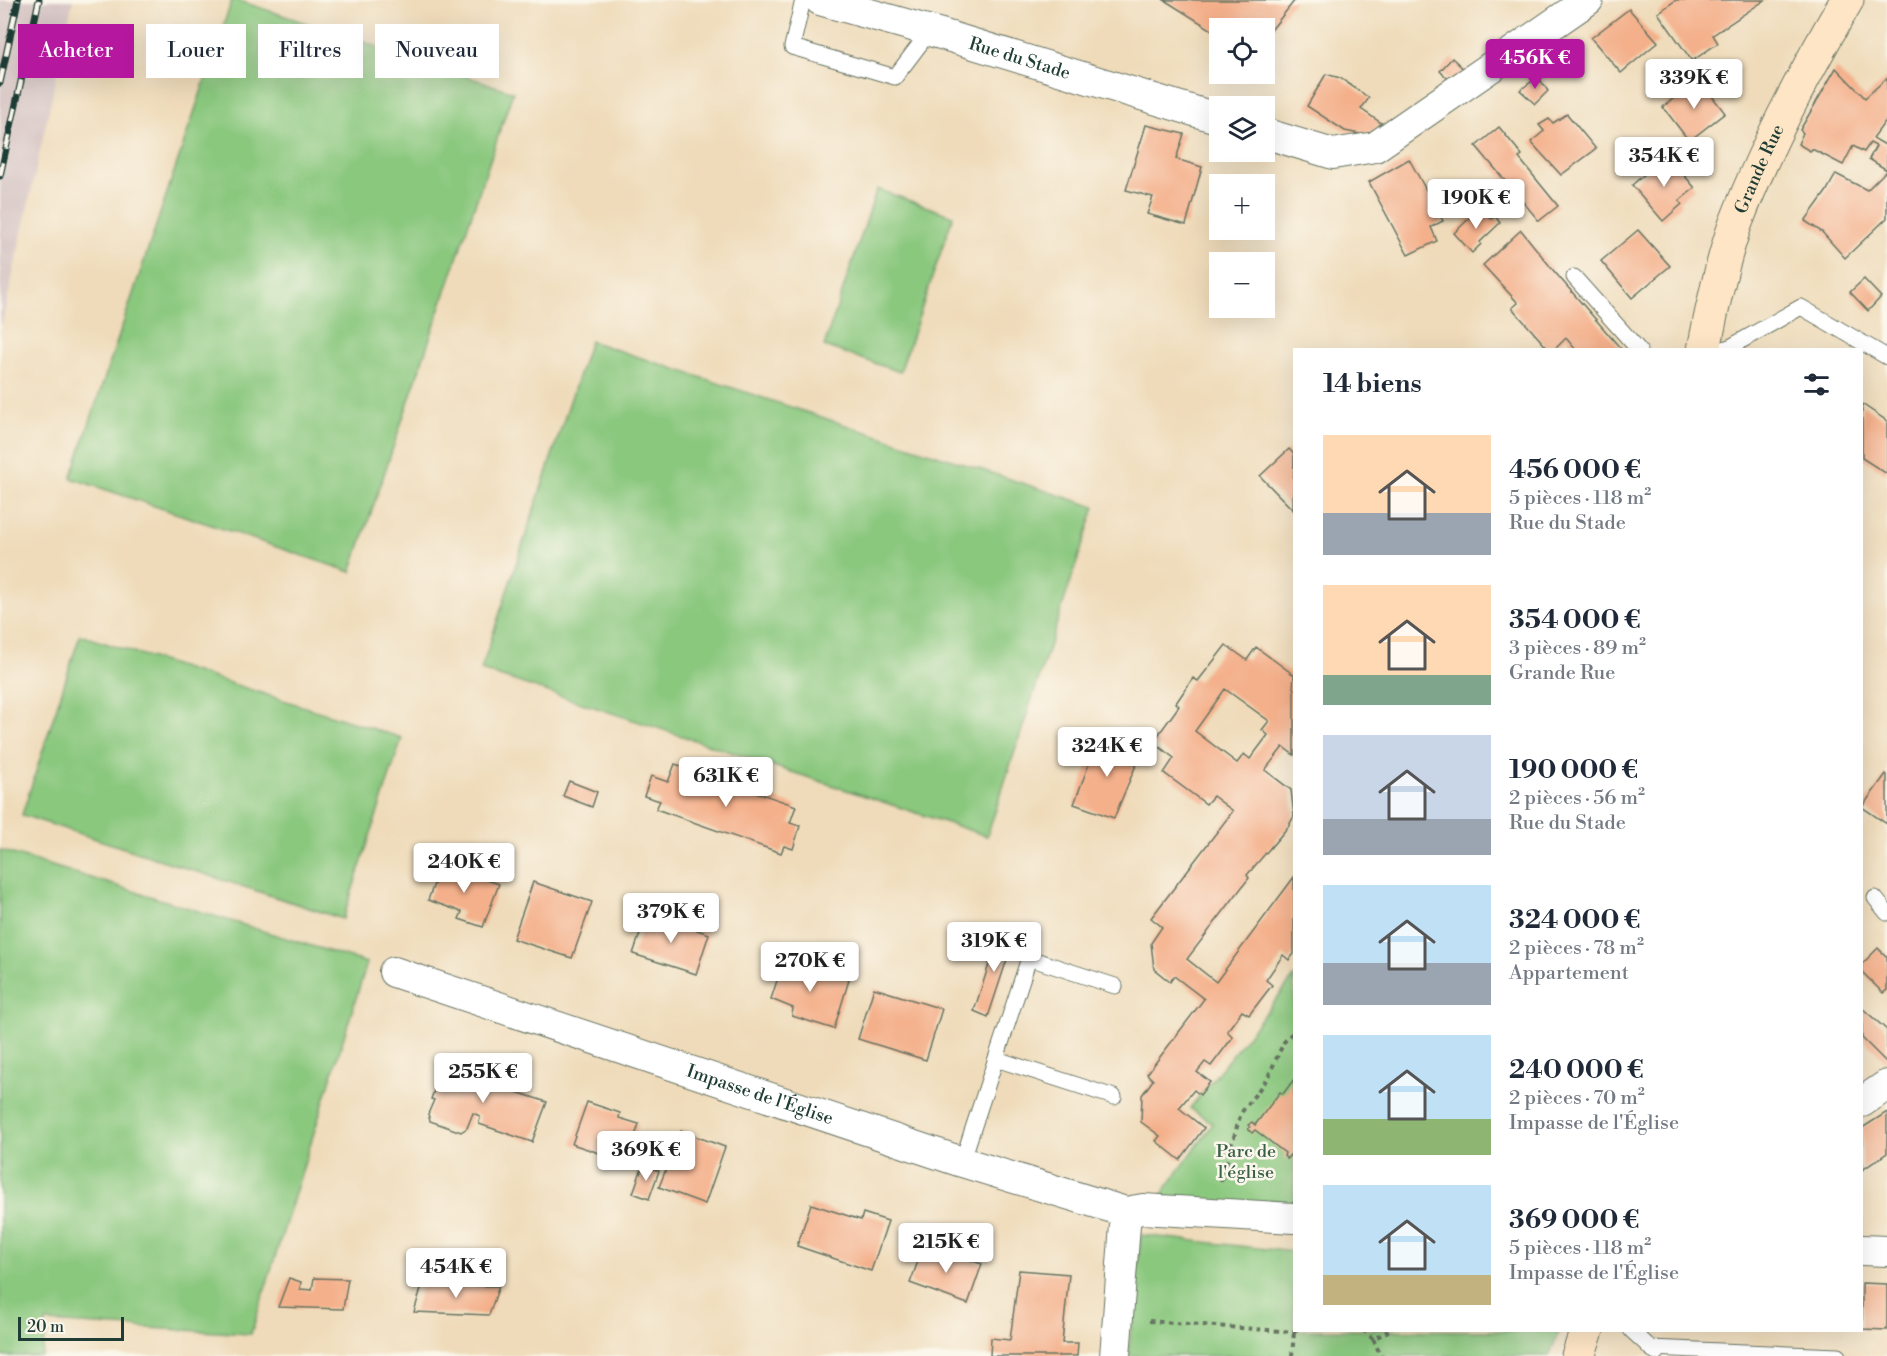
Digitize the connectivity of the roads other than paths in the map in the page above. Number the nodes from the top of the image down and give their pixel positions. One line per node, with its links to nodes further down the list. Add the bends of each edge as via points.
1 (803, 0): 5 (lane, via 792,47 895,77)
2 (820, 0): 5 (street, Rue du Stade)
3 (1588, 0): 7 (street, via 1375,147 1333,153)
4 (1847, 0): 10 (main road, Grande Rue, via 1770,146 1735,226)
5 (930, 31): 6 (street, Rue du Stade)
6 (1209, 116)
7 (1275, 136)
8 (1574, 277): 9 (lane)
9 (1637, 348)
10 (1704, 348)
11 (1726, 348): 12 (lane, via 1802,307)
12 (1887, 357)
13 (1875, 898): 14 (lane)
14 (1887, 913)
15 (394, 972): 21 (street, Impasse de l'Église)
16 (1115, 986): 17 (lane, via 1029,958)
17 (996, 1059): 19 (lane); 21 (lane)
18 (1887, 1085): 20 (street)
19 (1114, 1097)
20 (1863, 1101)
21 (962, 1162): 22 (street, Impasse de l'Église)
22 (1125, 1212): 23 (street, via 1143,1209); 29 (street)
23 (1293, 1218)
24 (1863, 1250): 25 (street)
25 (1887, 1251)
26 (1586, 1332): 30 (main road)
27 (1633, 1332): 28 (lane)
28 (1655, 1352): 31 (lane)
29 (1115, 1356)
30 (1578, 1356)
31 (1838, 1356)

